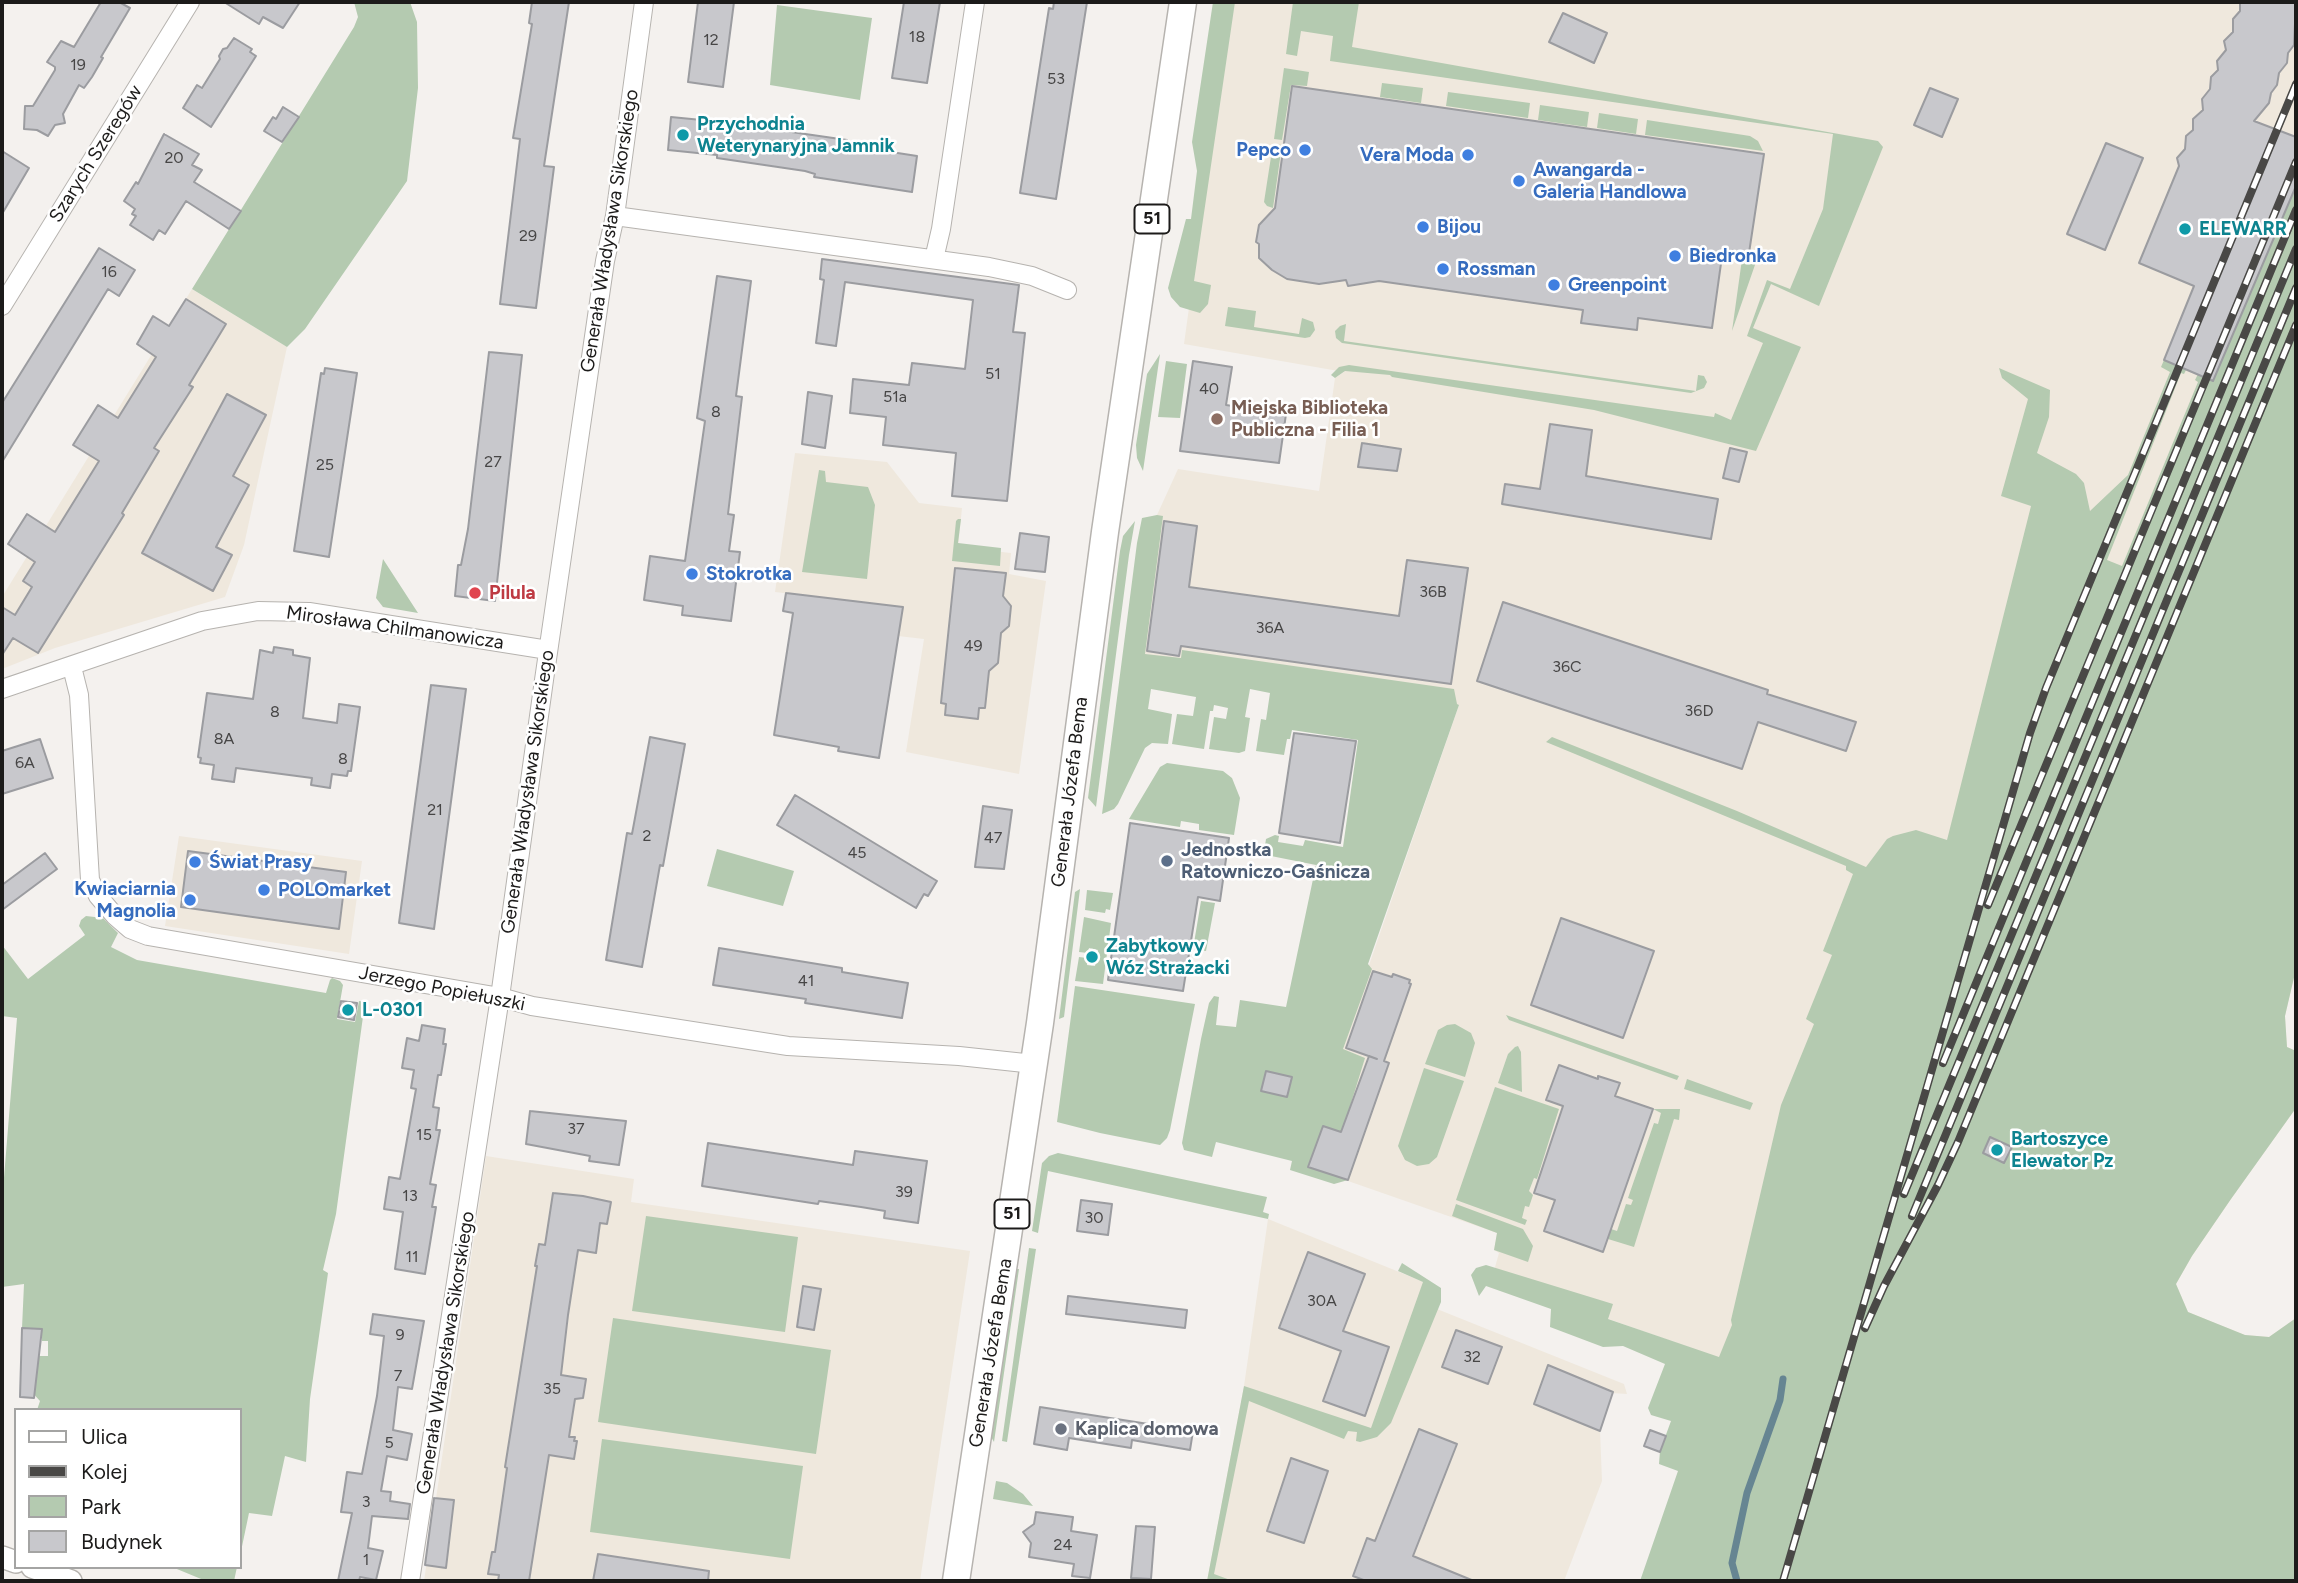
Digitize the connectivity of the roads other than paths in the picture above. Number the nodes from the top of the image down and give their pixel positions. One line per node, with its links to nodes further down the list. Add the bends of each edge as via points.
1 (190, 2): 8 (street, Szarych Szeregów)
2 (644, 2): 5 (street, Generała Władysława Sikorskiego)
3 (975, 2): 6 (street)
4 (1184, 2): 13 (main road, Generała Józefa Bema / 51, via 1103,545)
5 (615, 216): 6 (street); 9 (street, Generała Władysława Sikorskiego)
6 (934, 259): 7 (street, via 1032,276)
7 (1067, 290)
8 (2, 306)
9 (548, 650): 10 (street, Mirosława Chilmanowicza, via 309,612 258,611 202,621); 12 (street, Generała Władysława Sikorskiego)
10 (72, 667): 11 (street, Mirosława Chilmanowicza); 12 (street, Jerzego Popiełuszki, via 79,695 90,880 130,929 148,936)
11 (2, 689)
12 (500, 997): 13 (street, Jerzego Popiełuszki, via 532,1006 788,1046); 16 (street, Generała Władysława Sikorskiego)
13 (1034, 1064): 17 (main road, Generała Józefa Bema / 51)
14 (38, 1569): 15 (street)
15 (71, 1581)
16 (410, 1581)
17 (956, 1581)

